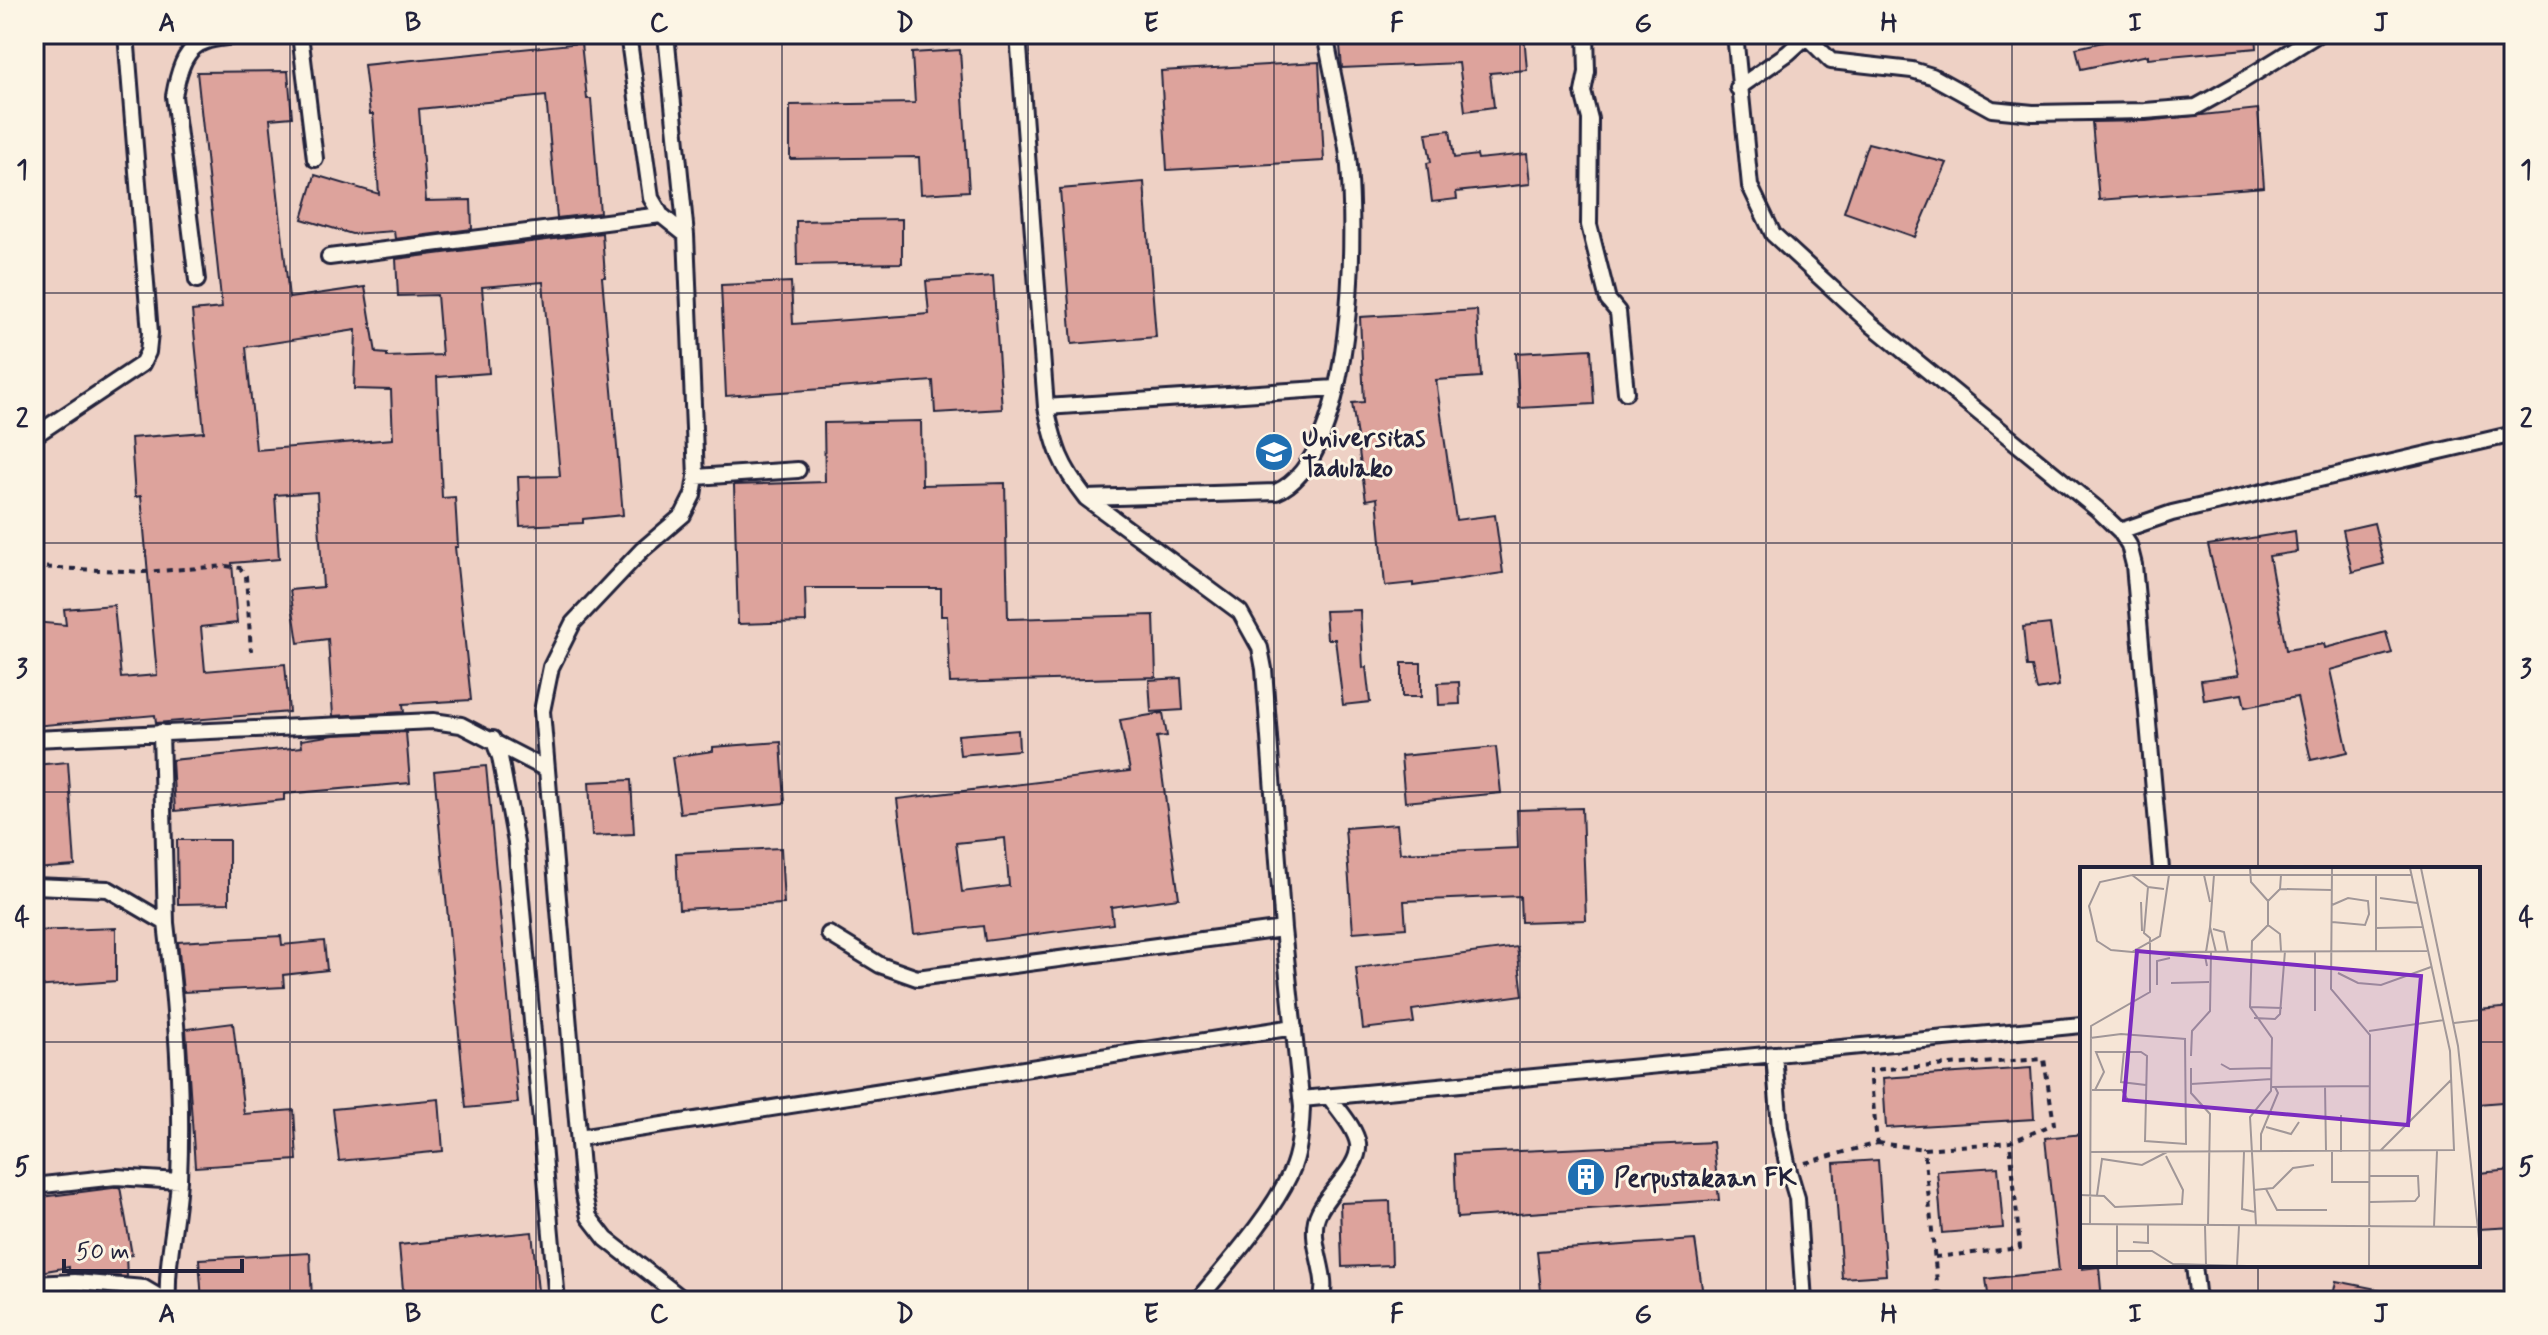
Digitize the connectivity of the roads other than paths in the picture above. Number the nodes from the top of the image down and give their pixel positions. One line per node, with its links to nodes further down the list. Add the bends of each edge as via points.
1 (126, 34): 22 (lane, via 148,352 142,364)
2 (258, 34): 17 (lane, via 205,40 193,46 179,67 174,96)
3 (300, 34): 13 (lane)
4 (628, 34): 14 (lane, via 648,184)
5 (666, 34): 15 (lane)
6 (1018, 34): 20 (lane)
7 (1325, 34): 18 (lane, via 1347,150 1352,255 1341,373)
8 (1586, 34): 19 (lane, via 1589,225 1608,300 1618,312)
9 (1735, 34): 12 (lane)
10 (2318, 34): 11 (lane, via 2196,107 2033,113 1992,109 1912,70 1831,61)
11 (1808, 36): 12 (lane)
12 (1738, 88): 26 (lane, via 1750,186 1773,234 1872,325)
13 (315, 159)
14 (661, 215): 15 (lane); 16 (lane)
15 (686, 235): 24 (lane)
16 (329, 257)
17 (197, 280)
18 (1335, 388): 20 (lane); 25 (lane, via 1321,444 1289,487 1276,492)
19 (1626, 392)
20 (1046, 407): 25 (lane, via 1057,455)
21 (2514, 434): 26 (lane, via 2172,513)
22 (34, 436)
23 (798, 470): 24 (lane)
24 (696, 477): 30 (lane, via 683,515 642,550 573,623 561,643 542,711)
25 (1086, 498): 34 (lane, via 1213,590 1252,629 1264,669)
26 (2120, 531): 31 (lane, via 2129,545 2138,596)
27 (161, 732): 28 (lane); 29 (lane, via 433,721 461,725); 33 (lane)
28 (34, 739)
29 (493, 739): 30 (lane); 47 (lane, via 516,843)
30 (546, 769): 41 (lane)
31 (2161, 867)
32 (34, 886): 33 (lane, via 108,889)
33 (166, 923): 42 (lane, via 179,1034)
34 (1283, 929): 35 (lane, via 917,978 880,965); 37 (lane)
35 (829, 934)
36 (2080, 1025): 38 (lane)
37 (1294, 1027): 40 (lane); 41 (lane)
38 (1774, 1054): 39 (lane); 51 (lane, via 1780,1128 1797,1198)
39 (1329, 1096): 40 (lane); 50 (lane, via 1359,1148 1316,1221)
40 (1302, 1099): 49 (lane, via 1301,1134 1290,1175)
41 (579, 1138): 48 (lane, via 589,1217 606,1239)
42 (179, 1181): 43 (lane, via 116,1177); 46 (lane)
43 (34, 1186)
44 (2194, 1267): 52 (lane)
45 (34, 1284): 46 (lane, via 144,1288)
46 (167, 1301)
47 (557, 1301)
48 (685, 1301)
49 (1197, 1301)
50 (1321, 1301)
51 (1804, 1301)
52 (2198, 1301)

